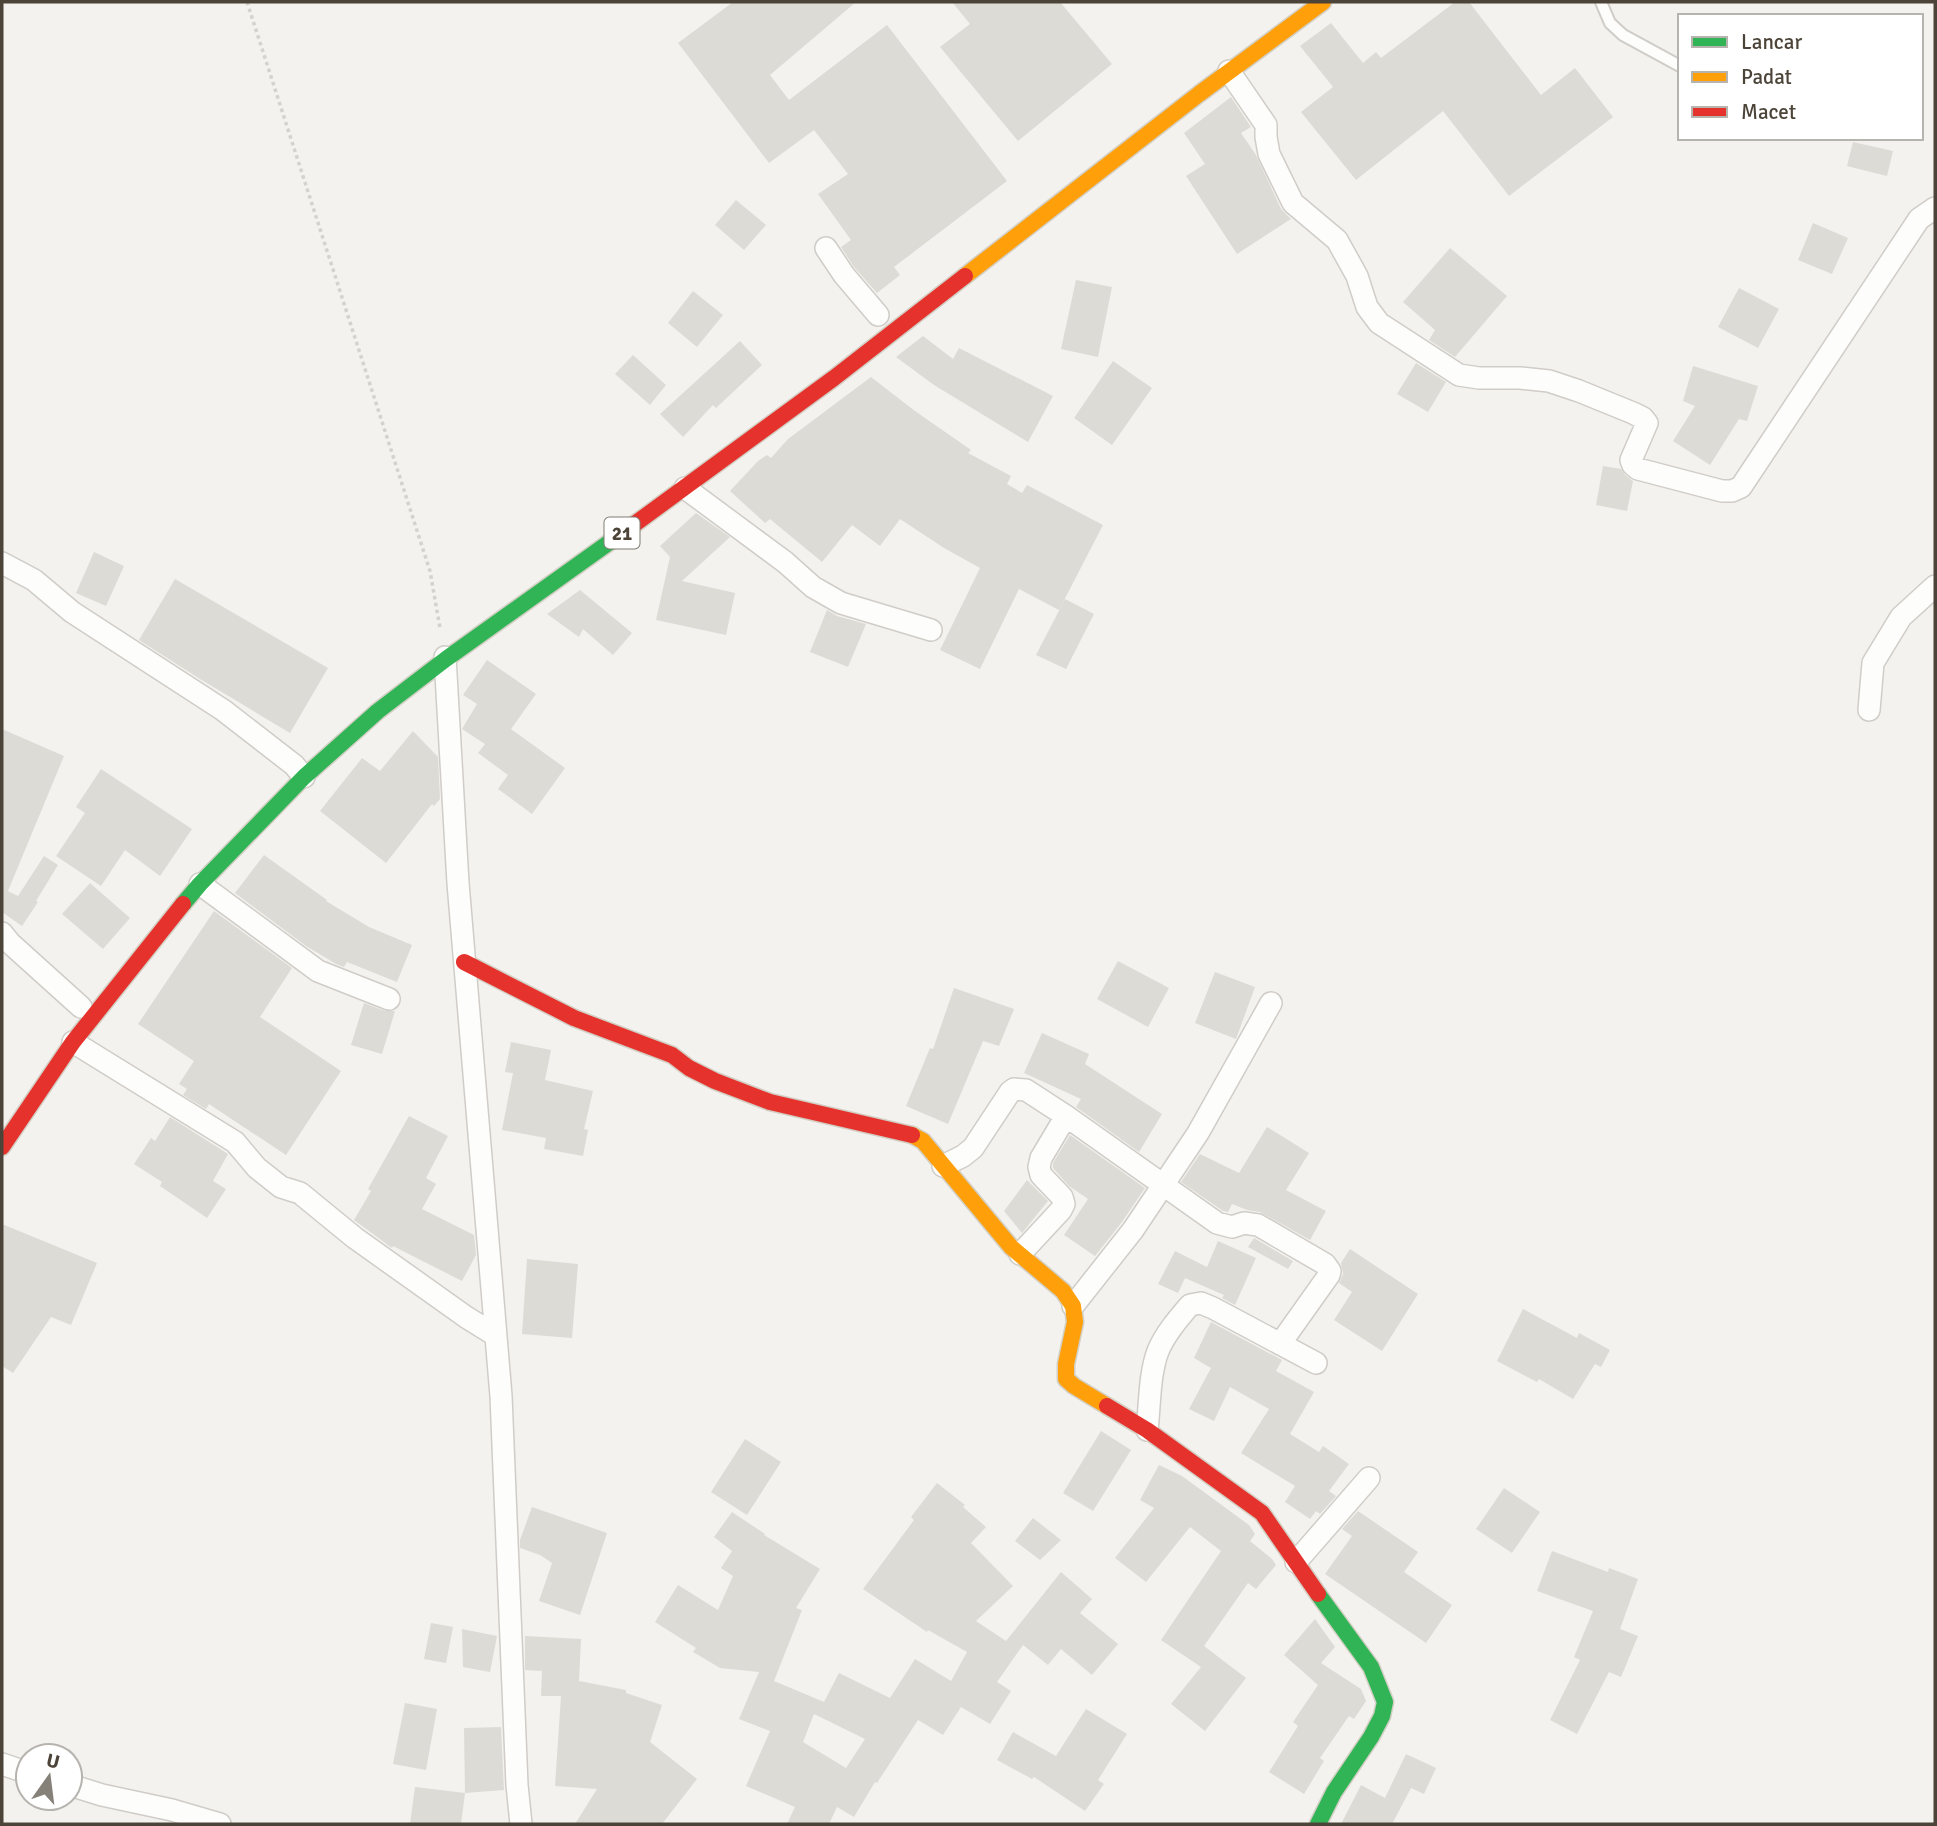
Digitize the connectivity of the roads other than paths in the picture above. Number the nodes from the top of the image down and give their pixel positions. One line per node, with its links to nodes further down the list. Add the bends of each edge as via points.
1 (1299, 2): 4 (main road, 21)
2 (1323, 2): 4 (main road, 21)
3 (1601, 2): 5 (lane, via 1610,23 1623,35)
4 (1225, 65): 6 (main road, 21); 7 (street, via 1266,125 1269,154 1293,203 1338,240 1367,307 1379,323 1460,375 1549,382 1633,413 1647,423 1633,465 1722,492 1741,487 1919,219); 11 (main road, 21, via 834,378)
5 (1678, 65)
6 (1135, 124)
7 (1935, 208)
8 (826, 248): 9 (street)
9 (879, 314)
10 (718, 443): 15 (main road, 21)
11 (685, 488): 14 (street, via 813,587 841,603); 15 (main road, 21)
12 (2, 563): 17 (street, via 34,580 72,612 223,710)
13 (1935, 586): 16 (street, via 1901,617 1873,663)
14 (931, 630)
15 (444, 652): 17 (main road, 21, via 378,710); 20 (street)
16 (1869, 710)
17 (294, 772): 18 (main road, 21)
18 (200, 884): 21 (street, via 318,971); 24 (main road, 21)
19 (2, 933): 22 (street)
20 (464, 962): 28 (main road, via 574,1018 672,1055 715,1081 770,1101 911,1134 923,1141); 32 (street)
21 (389, 999)
22 (85, 1002): 26 (main road)
23 (1271, 1003): 29 (street, via 1198,1133)
24 (73, 1042): 27 (main road, 21); 32 (street, via 236,1142 257,1168 281,1187 299,1193 355,1238)
25 (1066, 1116): 28 (street, via 1026,1090 1014,1089 973,1148); 29 (street); 30 (street, via 1039,1167 1064,1204)
26 (2, 1122)
27 (2, 1147)
28 (943, 1166): 30 (main road)
29 (1163, 1185): 31 (street); 33 (street, via 1216,1223 1258,1225 1328,1268 1329,1275)
30 (1020, 1254): 31 (main road, via 1063,1291)
31 (1073, 1306): 35 (main road, via 1075,1322 1066,1379)
32 (495, 1335): 40 (street)
33 (1280, 1344): 34 (street); 35 (street, via 1213,1308 1190,1305 1158,1349)
34 (1316, 1363)
35 (1147, 1430): 37 (main road, via 1262,1513)
36 (1369, 1478): 37 (street)
37 (1296, 1562): 41 (main road, via 1371,1667 1385,1702 1371,1737)
38 (84, 1789): 39 (street)
39 (220, 1824)
40 (521, 1824)
41 (1318, 1824)

